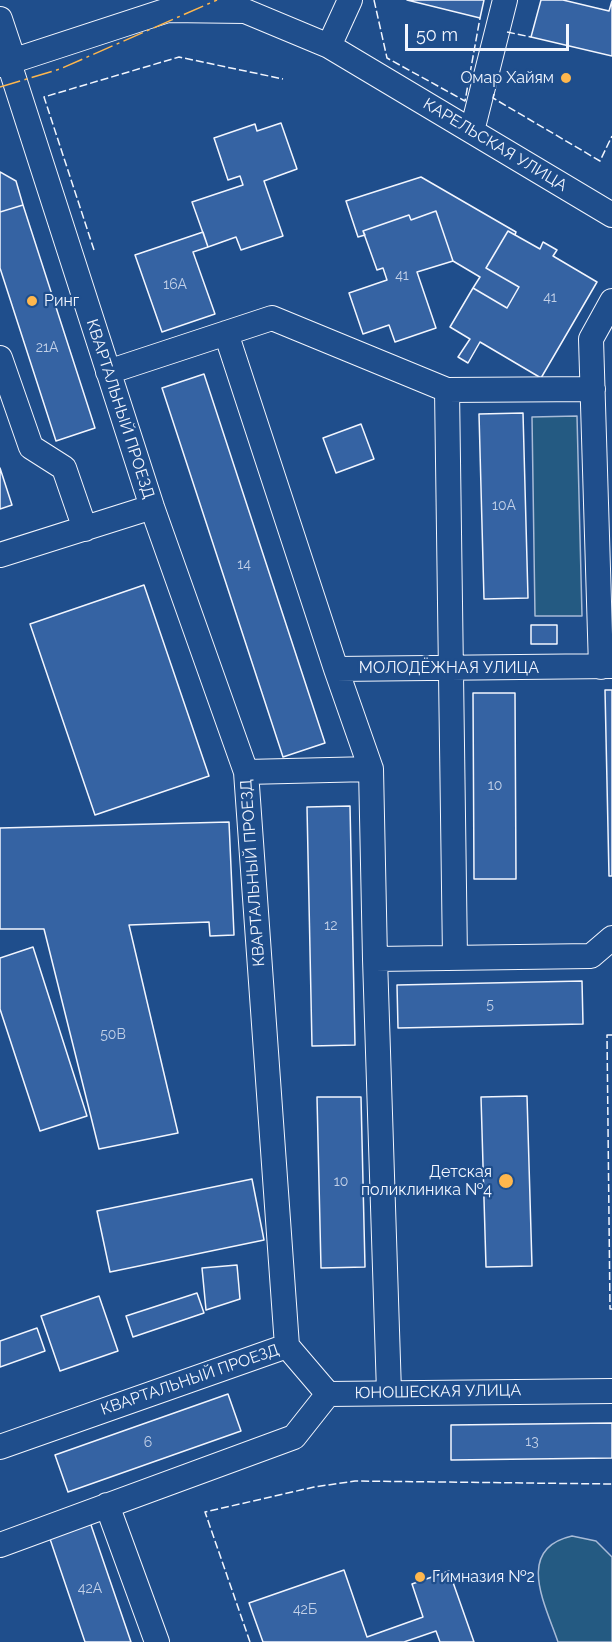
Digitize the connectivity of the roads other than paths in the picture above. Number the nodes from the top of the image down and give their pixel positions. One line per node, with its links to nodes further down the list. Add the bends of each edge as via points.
1 (350, 0): 5 (street)
2 (505, 0): 7 (street)
3 (168, 5): 5 (street, КАРЕЛЬСКАЯ УЛИЦА, via 244,11); 6 (street, КАРЕЛЬСКАЯ УЛИЦА)
4 (0, 19): 6 (street, КВАРТАЛЬНЫЙ ПРОЕЗД)
5 (329, 45): 7 (street, КАРЕЛЬСКАЯ УЛИЦА)
6 (8, 63): 12 (street, КВАРТАЛЬНЫЙ ПРОЕЗД)
7 (472, 131): 8 (street, КАРЕЛЬСКАЯ УЛИЦА)
8 (612, 215)
9 (612, 301): 13 (street, via 591,339)
10 (226, 333): 12 (street); 14 (street, via 272,318); 20 (street)
11 (0, 358): 16 (street, via 31,447 64,468)
12 (108, 372): 15 (street, КВАРТАЛЬНЫЙ ПРОЕЗД)
13 (593, 389): 14 (street); 18 (street)
14 (447, 390): 19 (street)
15 (152, 507): 16 (street); 22 (street, КВАРТАЛЬНЫЙ ПРОЕЗД)
16 (85, 528): 17 (street)
17 (0, 555)
18 (606, 667): 19 (street, МОЛОДЁЖНАЯ УЛИЦА)
19 (452, 668): 20 (street, МОЛОДЁЖНАЯ УЛИЦА); 24 (street)
20 (336, 669): 21 (street, МОЛОДЁЖНАЯ УЛИЦА)
21 (371, 769): 22 (street); 25 (street, МОЛОДЁЖНАЯ УЛИЦА)
22 (246, 772): 26 (street, КВАРТАЛЬНЫЙ ПРОЕЗД)
23 (612, 938): 24 (street, via 591,956)
24 (454, 957): 25 (street)
25 (375, 959): 28 (street, МОЛОДЁЖНАЯ УЛИЦА)
26 (287, 1346): 29 (street); 30 (street, КВАРТАЛЬНЫЙ ПРОЕЗД)
27 (612, 1391): 28 (street, ЮНОШЕСКАЯ УЛИЦА)
28 (389, 1392): 29 (street, ЮНОШЕСКАЯ УЛИЦА)
29 (328, 1395): 31 (street, via 294,1437)
30 (0, 1447)
31 (107, 1505): 32 (street); 33 (street)
32 (0, 1545)
33 (157, 1642)

